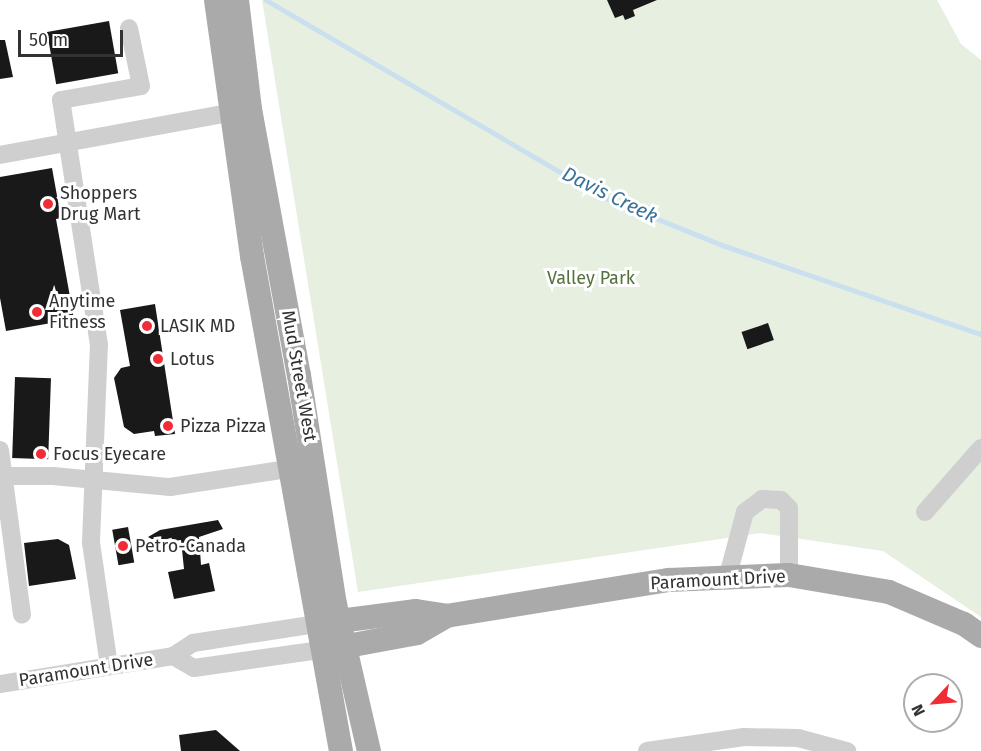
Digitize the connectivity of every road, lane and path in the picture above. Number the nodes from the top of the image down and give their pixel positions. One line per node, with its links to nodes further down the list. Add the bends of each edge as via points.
1 (227, 3): 3 (main road, Mud Street West); 16 (main road, Mud Street West, via 250,109)
2 (129, 28): 4 (street, via 141,86 61,100)
3 (229, 113): 4 (street); 8 (main road, Mud Street West)
4 (66, 142): 5 (street); 10 (street, via 99,345)
5 (0, 155)
6 (981, 448): 11 (street)
7 (0, 450): 9 (street)
8 (288, 469): 10 (street, via 193,486); 17 (main road, Mud Street West)
9 (3, 476): 10 (street); 14 (street)
10 (92, 480): 22 (street, via 91,542)
11 (925, 512)
12 (789, 574): 13 (main road, Paramount Drive); 13 (street, via 789,507 781,500 762,500 745,512); 18 (main road, Paramount Drive, via 889,591 964,624)
13 (728, 575): 15 (main road, Paramount Drive, via 669,580)
14 (22, 615)
15 (446, 616): 16 (main road, Paramount Drive, via 416,610); 19 (main road, Paramount Drive, via 417,633)
16 (340, 621): 17 (main road, Paramount Drive); 19 (main road, Mud Street West)
17 (316, 624): 20 (main road, Mud Street West); 21 (street, Paramount Drive, via 193,643)
18 (981, 636)
19 (346, 646): 20 (main road, Paramount Drive); 26 (main road, Mud Street West)
20 (321, 650): 21 (street, Paramount Drive, via 194,668); 25 (main road, Mud Street West)
21 (173, 656): 22 (street, Paramount Drive)
22 (109, 666): 23 (street, Paramount Drive)
23 (0, 684)
24 (743, 744): 27 (street); 28 (street, via 798,738)
25 (341, 751)
26 (369, 751)
27 (647, 751)
28 (847, 751)

